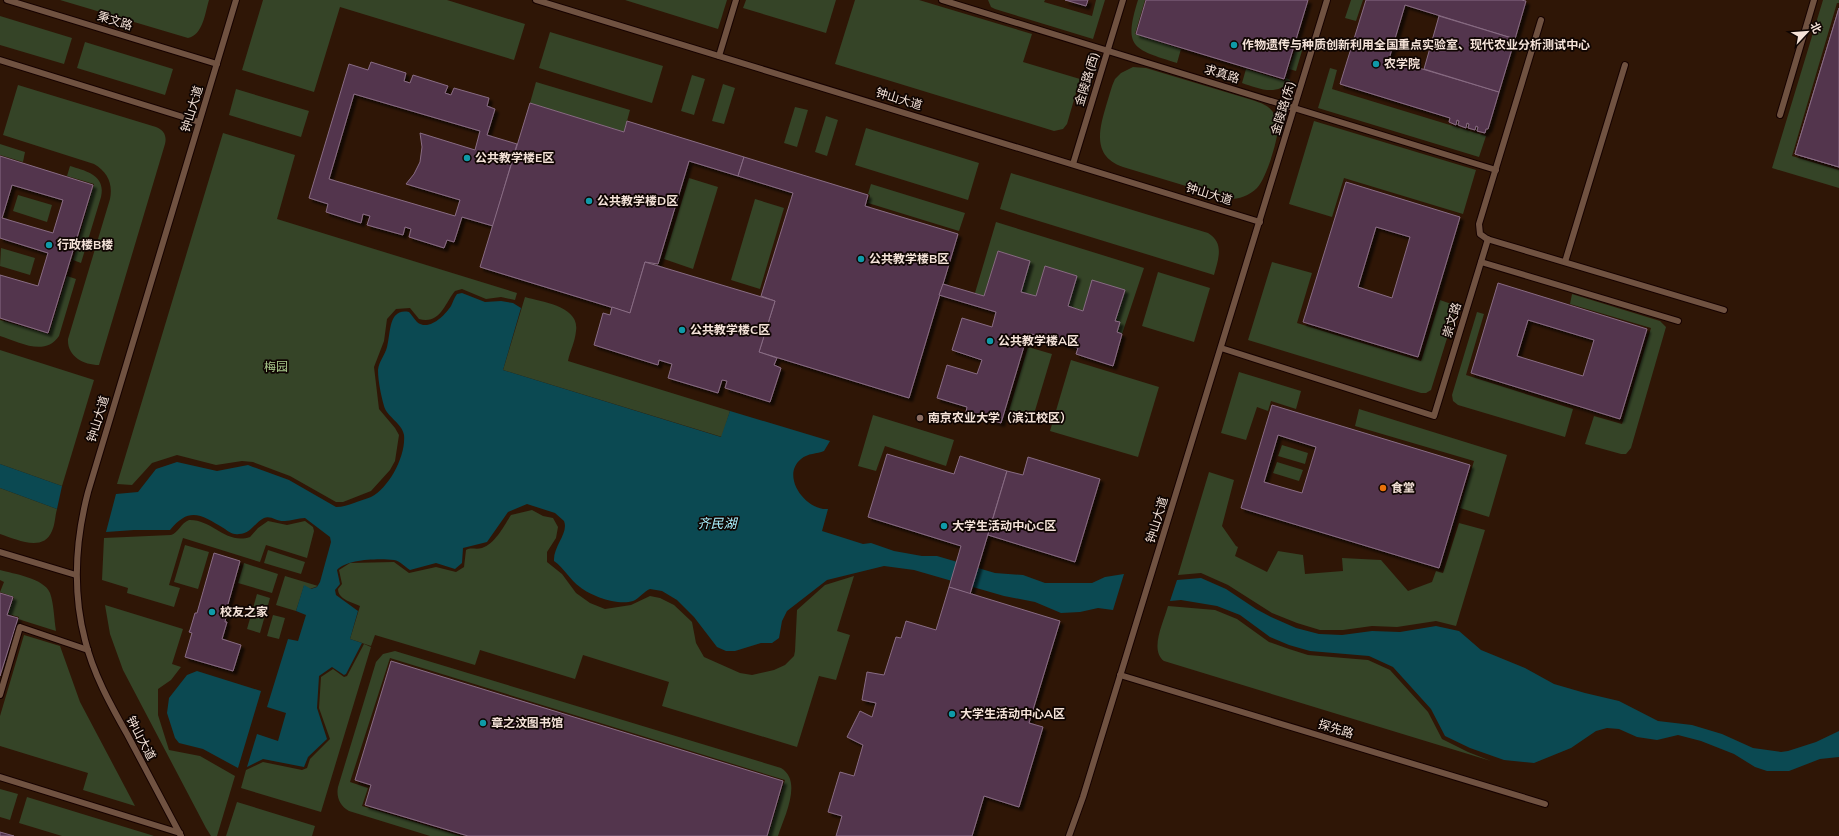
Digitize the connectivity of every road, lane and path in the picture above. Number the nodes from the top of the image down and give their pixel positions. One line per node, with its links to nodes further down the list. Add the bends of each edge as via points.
1 (7, 0): 13 (lane, 秉文路)
2 (236, 0): 13 (lane, 钟山大道)
3 (536, 0): 11 (lane, 钟山大道)
4 (736, 0): 11 (lane)
5 (942, 0): 10 (lane, 求真路)
6 (1123, 0): 10 (lane, 金陵路(西))
7 (1327, 0): 15 (lane, 金陵路(东))
8 (1814, 0): 16 (lane)
9 (1541, 20): 19 (lane)
10 (1108, 51): 15 (lane, 求真路); 18 (lane, 金陵路(西))
11 (719, 56): 18 (lane, 钟山大道)
12 (0, 60): 17 (lane)
13 (217, 64): 17 (lane, 钟山大道)
14 (1625, 65): 23 (lane)
15 (1295, 107): 19 (lane, 求真路); 20 (lane, 金陵路(东))
16 (1780, 115)
17 (199, 122): 28 (lane, 钟山大道, via 90,486 79,530)
18 (1073, 164): 20 (lane, 钟山大道)
19 (1496, 170): 21 (lane, via 1479,226 1480,234)
20 (1260, 222): 26 (lane, 钟山大道)
21 (1488, 239): 22 (lane, 崇文路); 23 (lane)
22 (1481, 262): 25 (lane); 26 (lane, 崇文路, via 1434,416)
23 (1565, 262): 24 (lane)
24 (1724, 310)
25 (1678, 321)
26 (1221, 348): 30 (lane, 钟山大道)
27 (0, 552): 28 (lane)
28 (76, 575): 29 (lane, 钟山大道, via 80,619)
29 (88, 650): 31 (lane, via 20,627); 34 (lane, 钟山大道, via 108,700)
30 (1120, 675): 33 (lane, 探先路); 35 (lane, 钟山大道, via 1084,798)
31 (0, 696)
32 (0, 777): 34 (lane)
33 (1545, 804)
34 (180, 835)
35 (1069, 836)

